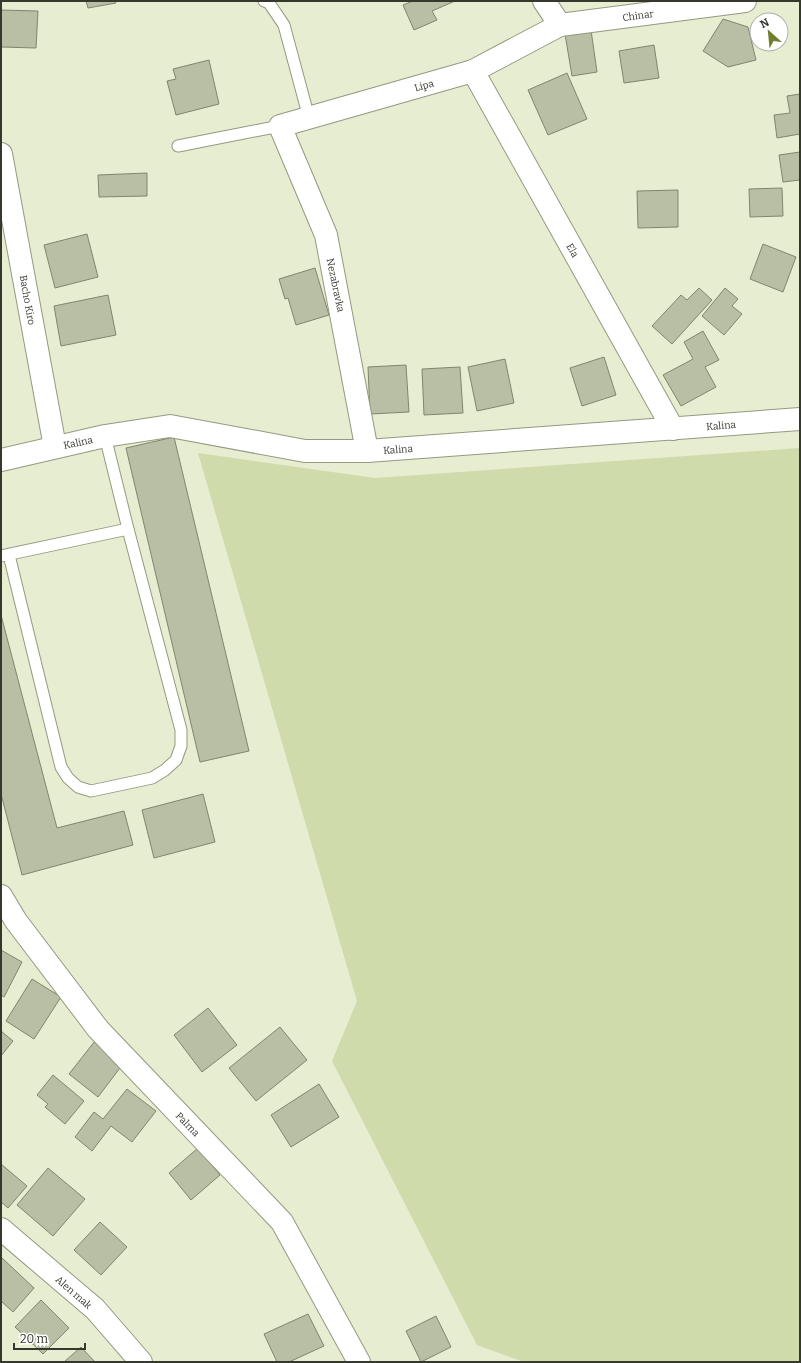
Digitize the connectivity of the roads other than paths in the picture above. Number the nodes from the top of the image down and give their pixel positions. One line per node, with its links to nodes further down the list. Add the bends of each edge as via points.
1 (264, 1): 6 (lane, via 269,2 284,24)
2 (544, 1): 4 (street)
3 (745, 1): 4 (street, Chinar)
4 (560, 26): 5 (street, Lipa)
5 (473, 71): 6 (street, Lipa); 11 (street, Ela)
6 (308, 118): 7 (street, Lipa)
7 (280, 126): 8 (lane); 14 (street, Nezabravka, via 326,235)
8 (178, 146)
9 (1, 154): 13 (street, Bacho Kiro)
10 (800, 419): 11 (street, Kalina)
11 (673, 429): 14 (street, Kalina)
12 (105, 436): 13 (street, Kalina); 14 (street, Kalina, via 170,426 305,451); 16 (lane)
13 (55, 447): 15 (street, Kalina)
14 (367, 451)
15 (1, 460)
16 (128, 529): 17 (lane); 17 (lane, via 181,730 181,746 176,760 152,778 91,791 78,787 61,767)
17 (5, 555)
18 (1, 896): 21 (street, Palma, via 16,921 98,1029 282,1222)
19 (1, 1229): 20 (street, Alen mak, via 95,1309)
20 (141, 1362)
21 (359, 1362)

